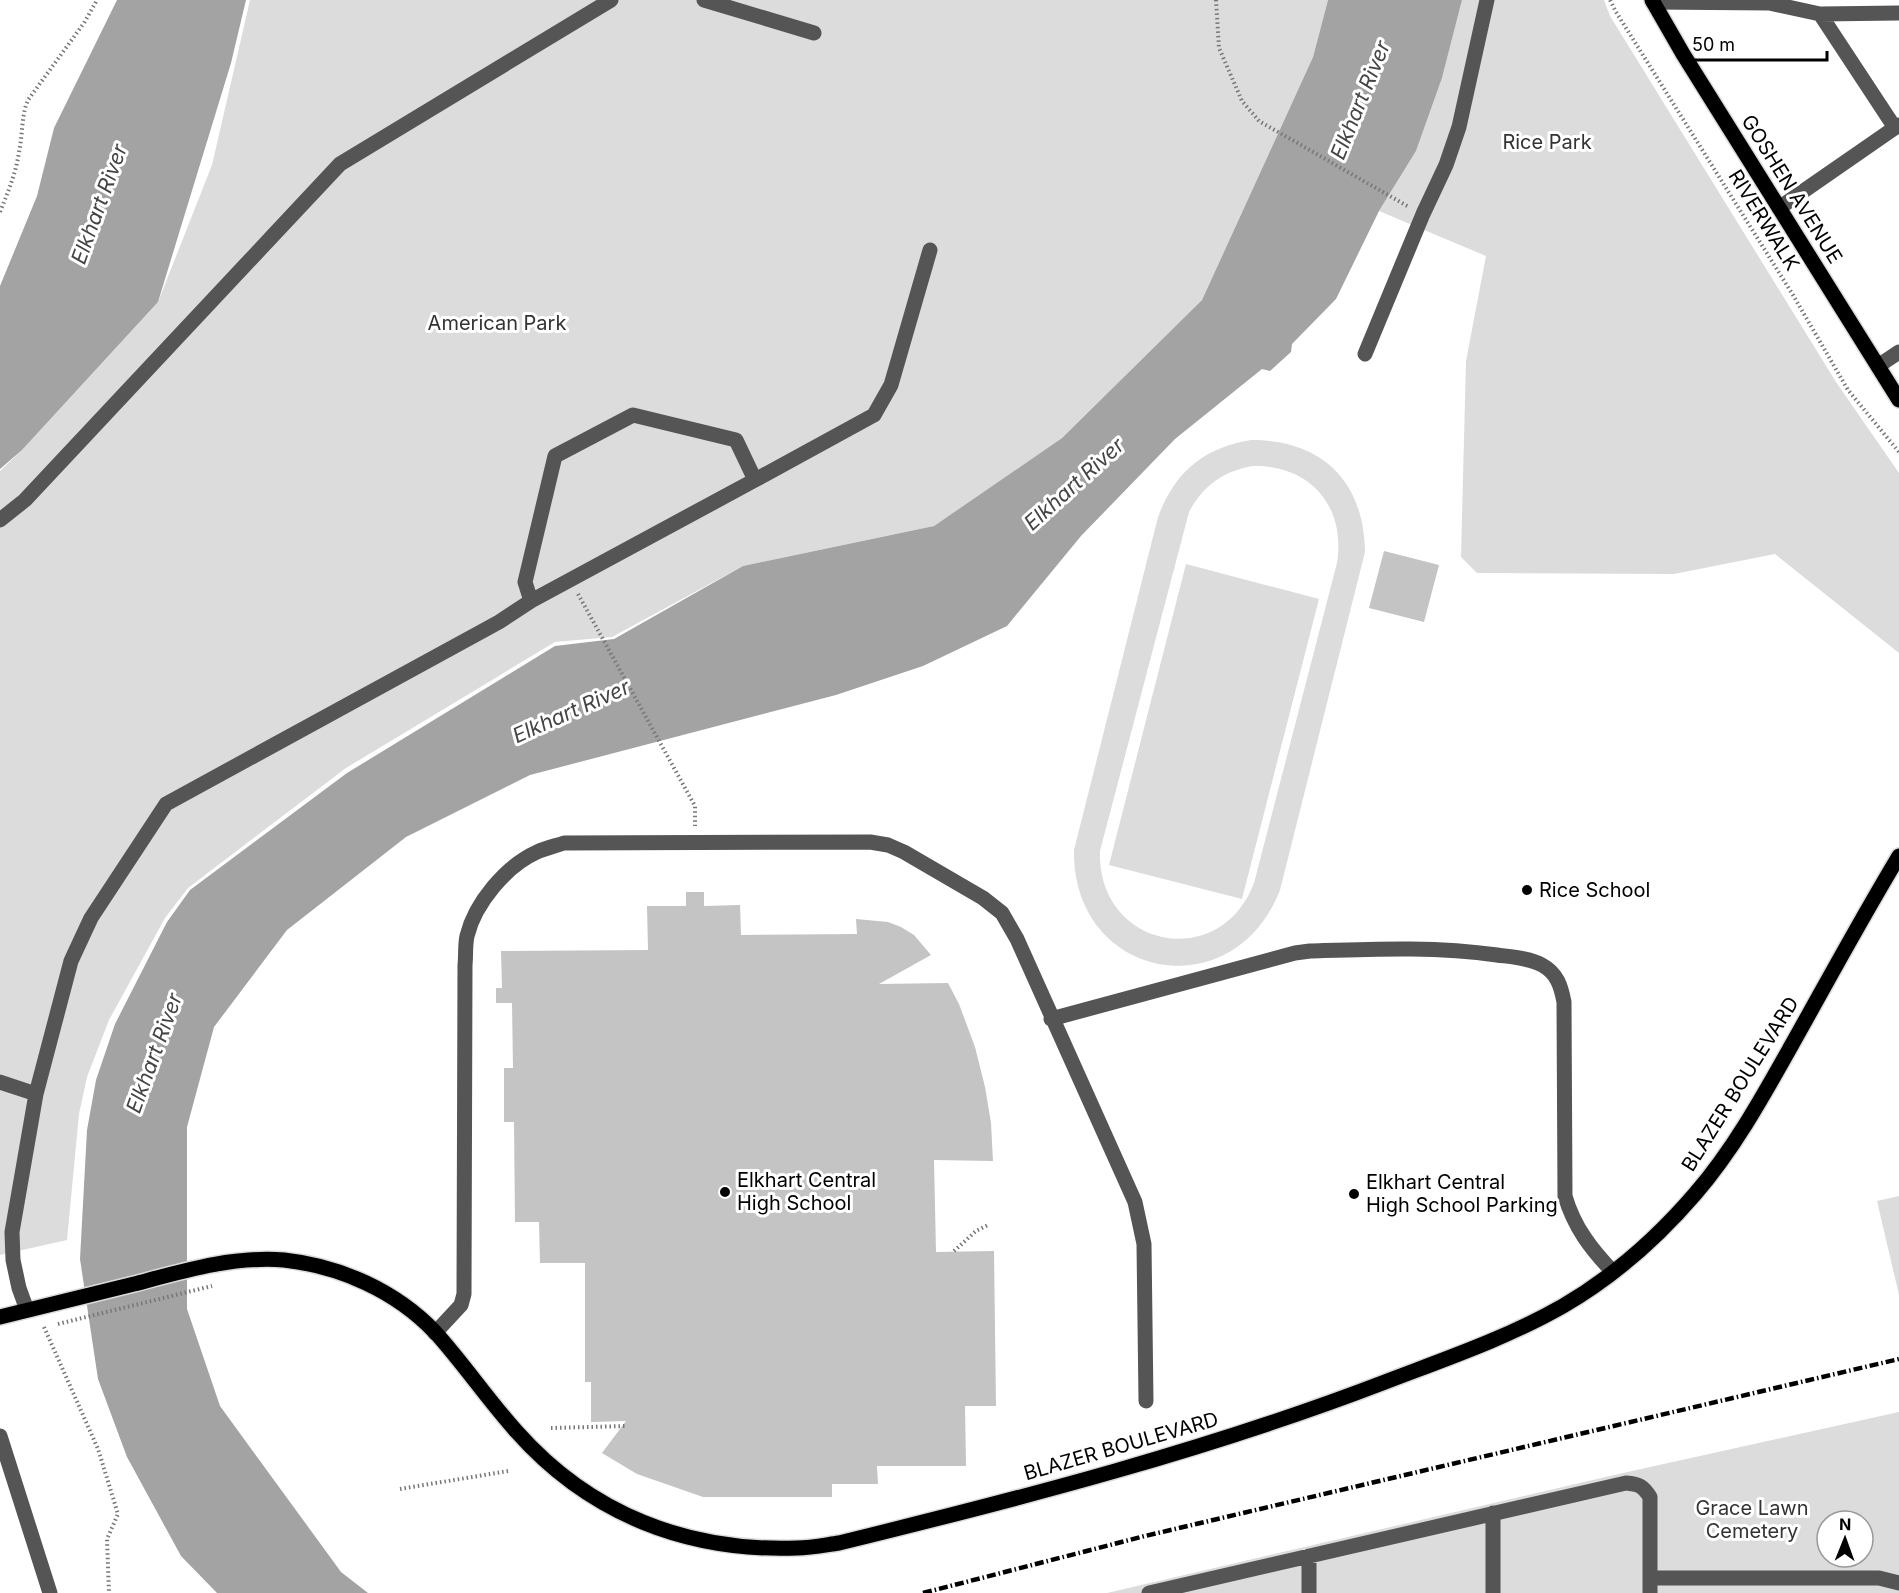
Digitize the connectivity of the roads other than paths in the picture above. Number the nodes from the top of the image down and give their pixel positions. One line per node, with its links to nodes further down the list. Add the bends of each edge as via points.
1 (611, 0): 16 (street, via 340,164 25,500)
2 (704, 0): 7 (street)
3 (1486, 0): 12 (street, via 1459,127)
4 (1652, 1): 6 (street, via 1768,3); 9 (main road, GOSHEN AVENUE)
5 (1899, 13): 6 (street)
6 (1820, 14): 8 (street)
7 (814, 33)
8 (1897, 126): 9 (street)
9 (1779, 208): 13 (main road, GOSHEN AVENUE)
10 (930, 250): 15 (street, via 891,385 874,415)
11 (1899, 352): 13 (street)
12 (1365, 354)
13 (1878, 366): 14 (main road, GOSHEN AVENUE)
14 (1899, 400)
15 (755, 480): 17 (street); 17 (street, via 736,440 633,415 555,456 525,582)
16 (0, 520)
17 (531, 601): 21 (street, via 165,804 91,918 71,961)
18 (1899, 856): 22 (main road, BLAZER BOULEVARD, via 1768,1087 1721,1161 1695,1195)
19 (1051, 1019): 22 (street, via 1310,951 1453,949 1540,964 1560,983 1564,1002 1565,1196 1581,1234); 25 (street, via 1002,913 983,898 888,845 564,843 536,852 495,885 477,908 467,936 464,1294 461,1305); 26 (street, via 1119,1165 1140,1221 1144,1244)
20 (0, 1082): 21 (street)
21 (36, 1094): 23 (street, via 12,1232 13,1260)
22 (1613, 1272): 25 (main road, BLAZER BOULEVARD, via 1563,1306 1486,1344 1211,1443 839,1543 798,1548 713,1543 672,1533 634,1520 594,1498 558,1472 517,1432)
23 (27, 1310): 24 (main road, BLAZER BOULEVARD); 25 (main road, BLAZER BOULEVARD, via 204,1265 244,1259 284,1260 347,1274 376,1287 409,1308)
24 (0, 1317)
25 (435, 1333)
26 (1146, 1401)
27 (0, 1436): 33 (street)
28 (1493, 1513): 29 (street); 31 (street, via 1626,1483 1638,1484 1650,1497); 36 (street)
29 (1309, 1556): 34 (street); 35 (street)
30 (1899, 1583): 32 (street, via 1879,1578)
31 (1650, 1586): 32 (street)
32 (1804, 1586)
33 (50, 1593)
34 (1149, 1593)
35 (1309, 1593)
36 (1493, 1593)

